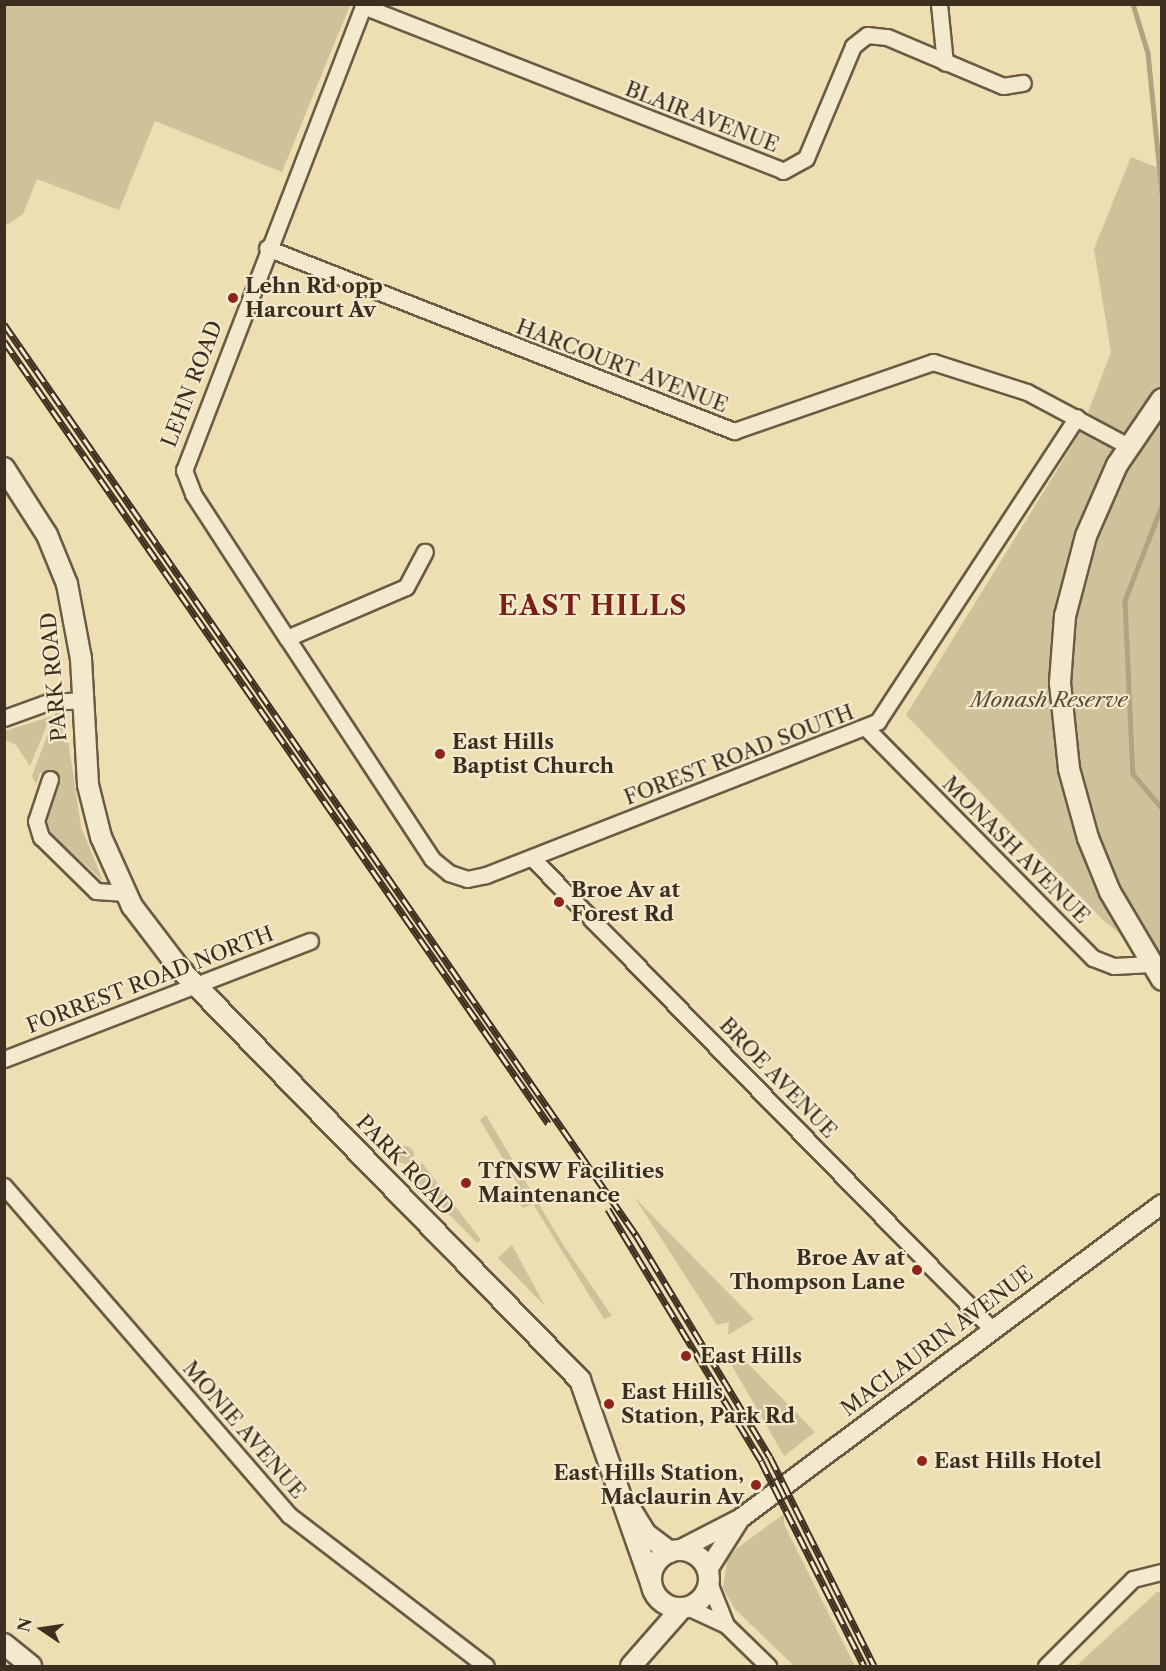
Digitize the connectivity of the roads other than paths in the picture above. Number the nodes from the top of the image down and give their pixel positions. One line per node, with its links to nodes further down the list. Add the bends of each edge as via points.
1 (939, 4): 3 (street)
2 (363, 5): 3 (street, BLAIR AVENUE, via 783,171 806,158 859,39 877,34); 5 (street, LEHN ROAD)
3 (945, 63): 4 (street, BLAIR AVENUE, via 1003,86)
4 (1023, 83)
5 (267, 248): 7 (street, HARCOURT AVENUE, via 734,431 933,362 981,374); 11 (street, LEHN ROAD, via 184,470 193,494)
6 (1161, 399): 8 (main road)
7 (1077, 417): 8 (street, HARCOURT AVENUE); 14 (street, FOREST ROAD SOUTH, via 896,700)
8 (1128, 447): 20 (main road, via 1100,499 1074,573 1063,637 1060,705 1068,769 1088,838)
9 (4, 468): 12 (main road, PARK ROAD, via 60,563 76,621)
10 (425, 552): 11 (street, via 406,587)
11 (287, 638): 17 (street, LEHN ROAD)
12 (82, 700): 13 (street, via 48,702); 18 (main road, PARK ROAD, via 91,802)
13 (4, 718)
14 (867, 729): 16 (street, FOREST ROAD SOUTH); 20 (street, MONASH AVENUE, via 1093,958 1114,966)
15 (50, 779): 18 (street, via 36,821 41,837 96,891)
16 (532, 858): 17 (street, FOREST ROAD SOUTH, via 477,878 457,877); 26 (street, BROE AVENUE)
17 (441, 868)
18 (125, 892): 22 (main road, PARK ROAD, via 154,939)
19 (310, 941): 22 (street, FORREST ROAD NORTH)
20 (1150, 964): 21 (main road)
21 (1161, 980)
22 (194, 984): 23 (street, FORREST ROAD NORTH); 27 (main road, PARK ROAD, via 580,1380)
23 (4, 1059)
24 (4, 1186): 38 (street, MONIE AVENUE, via 289,1515)
25 (1161, 1204): 26 (street, MACLAURIN AVENUE)
26 (993, 1330): 28 (street, MACLAURIN AVENUE)
27 (620, 1489): 29 (main road, PARK ROAD, via 646,1534); 32 (main road, PARK ROAD, via 632,1538)
28 (741, 1518): 29 (street, MACLAURIN AVENUE); 31 (street, MACLAURIN AVENUE)
29 (675, 1551): 31 (main road, via 694,1554); 32 (main road, via 655,1564)
30 (1161, 1572): 41 (street, via 1133,1579)
31 (708, 1576): 33 (main road, via 702,1597); 34 (street)
32 (652, 1587): 33 (main road, via 665,1604); 36 (main road)
33 (685, 1607): 34 (street); 36 (main road)
34 (726, 1625): 40 (street)
35 (4, 1644): 37 (main road)
36 (643, 1647): 39 (main road)
37 (31, 1666)
38 (486, 1666)
39 (631, 1666)
40 (768, 1666)
41 (1046, 1666)

